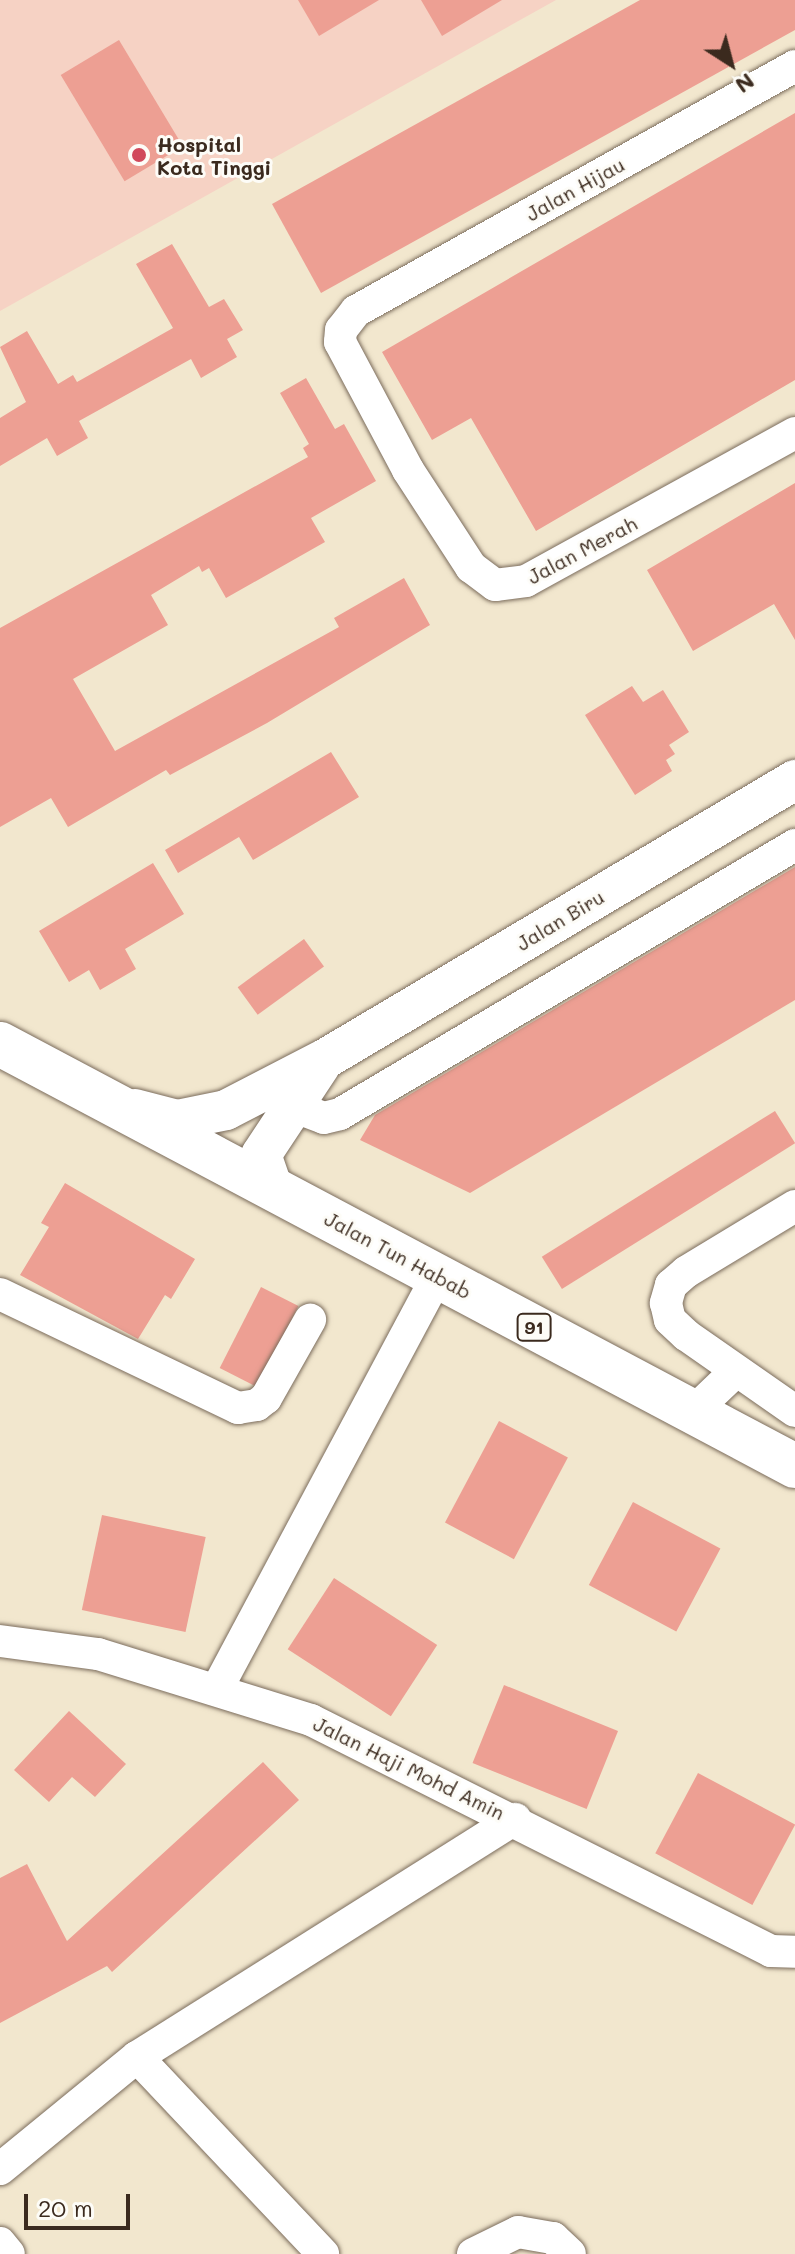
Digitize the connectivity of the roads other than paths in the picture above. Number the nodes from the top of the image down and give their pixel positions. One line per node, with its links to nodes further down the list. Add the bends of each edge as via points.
1 (795, 66): 3 (street, Jalan Hijau, via 356,311 341,330 340,342)
2 (795, 433): 3 (street, Jalan Merah, via 511,586 481,578 471,567)
3 (408, 470)
4 (795, 780): 7 (street, Jalan Biru)
5 (795, 845): 9 (street, via 340,1114 324,1118)
6 (0, 1044): 8 (highway, Jalan Tun Habab / 91)
7 (325, 1059): 8 (street, Jalan Biru, via 213,1115 177,1120); 9 (street, Jalan Biru)
8 (110, 1102): 10 (highway, Jalan Tun Habab / 91)
9 (290, 1105): 10 (street, Jalan Biru, via 261,1155)
10 (273, 1189): 12 (highway, Jalan Tun Habab / 91)
11 (795, 1206): 15 (street, via 671,1285 666,1303 670,1320)
12 (437, 1276): 17 (highway, Jalan Tun Habab / 91); 20 (street)
13 (0, 1294): 14 (street, via 238,1408 266,1398)
14 (310, 1320)
15 (734, 1373): 16 (street); 17 (street)
16 (795, 1411)
17 (693, 1412): 18 (highway, Jalan Tun Habab / 91)
18 (795, 1466)
19 (0, 1641): 20 (street, Jalan Haji Mohd Amin, via 98,1654)
20 (218, 1687): 21 (street, Jalan Haji Mohd Amin, via 311,1720)
21 (515, 1819): 22 (street, Jalan Haji Mohd Amin, via 771,1951); 23 (street)
22 (795, 1952)
23 (137, 2057): 24 (street); 27 (street)
24 (0, 2169)
25 (0, 2243): 26 (street)
26 (9, 2254)
27 (323, 2254)
28 (473, 2254): 29 (street, via 518,2232 553,2238)
29 (570, 2254)

